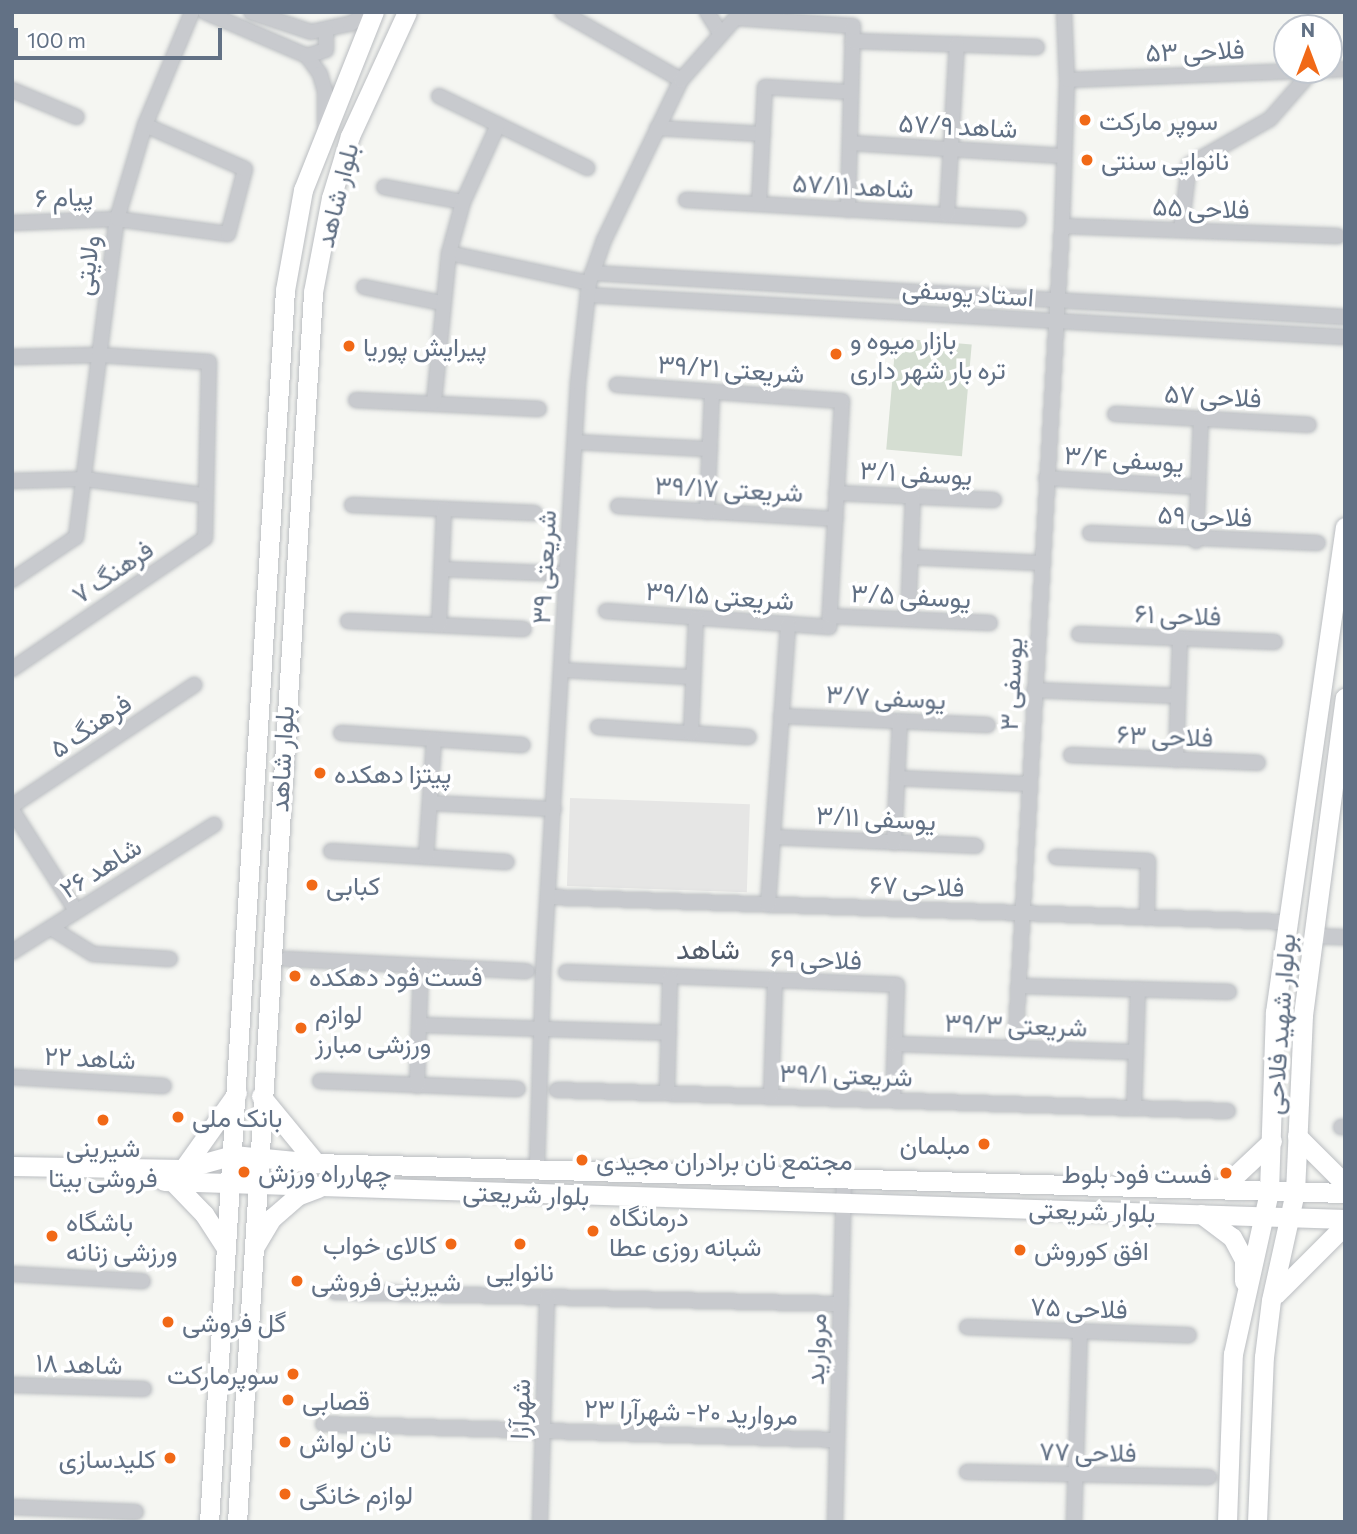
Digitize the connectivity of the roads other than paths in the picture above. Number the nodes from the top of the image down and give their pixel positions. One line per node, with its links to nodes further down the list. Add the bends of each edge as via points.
1 (192, 12): 26 (street, ولایتی)
2 (205, 12): 15 (street)
3 (251, 12): 10 (street, via 282,26)
4 (371, 12): 10 (street); 28 (main road, بلوار شاهد)
5 (407, 12): 168 (main road, بلوار شاهد, via 350,136 331,198 313,292)
6 (562, 12): 18 (street)
7 (707, 12): 11 (street)
8 (1064, 12): 17 (street, یوسفی ۳)
9 (738, 15): 11 (street, شریعتی ۳۹); 12 (street, via 853,26)
10 (326, 31): 15 (street, via 326,50)
11 (721, 34): 18 (street, شریعتی ۳۹)
12 (852, 41): 13 (street); 21 (street)
13 (957, 44): 14 (street); 32 (street)
14 (1037, 47)
15 (307, 56): 28 (street, via 325,91)
16 (1273, 72): 17 (street, فلاحی ۵۳)
17 (1067, 79): 33 (street, یوسفی ۳)
18 (681, 80): 29 (street, شریعتی ۳۹)
19 (1301, 84): 45 (street, via 1270,119 1189,165)
20 (12, 90): 23 (street)
21 (851, 92): 30 (street, via 765,87); 31 (street)
22 (439, 96): 27 (street)
23 (34, 99): 24 (street); 25 (street)
24 (12, 100)
25 (77, 117)
26 (145, 125): 41 (street, ولایتی); 41 (street, پیام ۶, via 246,169 228,234)
27 (498, 125): 34 (street); 37 (street)
28 (325, 128): 166 (main road, بلوار شاهد, via 303,190 278,363)
29 (657, 128): 30 (street); 48 (street, شریعتی ۳۹)
30 (763, 134): 38 (street)
31 (850, 143): 32 (street, شاهد ۵۷/۹); 39 (street)
32 (951, 149): 33 (street, شاهد ۵۷/۹); 40 (street)
33 (1064, 156): 44 (street, یوسفی ۳)
34 (587, 168)
35 (384, 187): 37 (street)
36 (686, 200): 38 (street, شاهد ۵۷/۱۱)
37 (463, 202): 47 (street)
38 (759, 204): 39 (street, شاهد ۵۷/۱۱)
39 (848, 210): 40 (street, شاهد ۵۷/۱۱)
40 (947, 215): 42 (street, شاهد ۵۷/۱۱)
41 (117, 219): 43 (street, پیام ۶); 55 (street, ولایتی)
42 (1018, 219)
43 (12, 223)
44 (1062, 226): 45 (street, فلاحی ۵۵); 50 (street, یوسفی ۳)
45 (1181, 230): 46 (street, فلاحی ۵۵)
46 (1338, 236)
47 (449, 253): 48 (street); 51 (street)
48 (590, 284): 50 (street, استاد یوسفی); 53 (street, استاد یوسفی); 65 (street, شریعتی ۳۹)
49 (364, 287): 51 (street)
50 (1056, 301): 52 (street, استاد یوسفی); 53 (street, یوسفی ۳)
51 (442, 303): 60 (street)
52 (1345, 317)
53 (1055, 322): 54 (street, استاد یوسفی); 67 (street, یوسفی ۳)
54 (1345, 337)
55 (99, 355): 56 (street); 68 (street, ولایتی); 72 (street, via 209,362)
56 (12, 357)
57 (617, 385): 58 (street, شریعتی ۳۹/۲۱)
58 (712, 392): 66 (street); 71 (street, شریعتی ۳۹/۲۱, via 842,401)
59 (356, 400): 60 (street)
60 (435, 402): 61 (street)
61 (539, 409)
62 (1115, 414): 63 (street, فلاحی ۵۷)
63 (1200, 419): 64 (street, فلاحی ۵۷); 70 (street)
64 (1309, 425)
65 (575, 442): 66 (street); 88 (street, شریعتی ۳۹)
66 (710, 449): 78 (street)
67 (1046, 478): 70 (street, یوسفی ۳/۴); 86 (street, یوسفی ۳)
68 (85, 479): 69 (street); 72 (street); 89 (street, ولایتی, via 76,537)
69 (12, 481)
70 (1198, 487): 83 (street)
71 (836, 494): 73 (street, یوسفی ۳/۱); 80 (street)
72 (203, 495): 102 (street, فرهنگ ۷, via 205,538)
73 (913, 497): 74 (street, یوسفی ۳/۱); 85 (street)
74 (994, 500)
75 (352, 505): 77 (street)
76 (618, 506): 78 (street, شریعتی ۳۹/۱۷)
77 (444, 509): 79 (street); 87 (street)
78 (707, 512): 80 (street, شریعتی ۳۹/۱۷)
79 (535, 513)
80 (836, 519): 94 (street)
81 (1345, 527): 139 (main road, بولوار شهید فلاحی)
82 (1090, 533): 83 (street, فلاحی ۵۹)
83 (1196, 541): 84 (street, فلاحی ۵۹)
84 (1318, 543)
85 (911, 557): 86 (street); 92 (street)
86 (1041, 563): 106 (street, یوسفی ۳)
87 (442, 569): 88 (street); 97 (street)
88 (568, 574): 103 (street, شریعتی ۳۹)
89 (12, 580)
90 (606, 611): 91 (street, شریعتی ۳۹/۱۵)
91 (696, 618): 96 (street, شریعتی ۳۹/۱۵); 104 (street)
92 (908, 619): 94 (street, یوسفی ۳/۵); 95 (street, یوسفی ۳/۵)
93 (348, 621): 97 (street)
94 (830, 621): 96 (street, شریعتی ۳۹/۱۵)
95 (990, 623)
96 (788, 624): 109 (street)
97 (439, 625): 98 (street)
98 (524, 629)
99 (1079, 634): 100 (street, فلاحی ۶۱)
100 (1180, 638): 101 (street, فلاحی ۶۱); 107 (street)
101 (1275, 642)
102 (12, 668)
103 (562, 670): 104 (street); 125 (street, شریعتی ۳۹)
104 (693, 677): 114 (street)
105 (194, 685): 124 (street, فرهنگ ۵)
106 (1034, 690): 107 (street); 122 (street, یوسفی ۳)
107 (1178, 696): 119 (street)
108 (1345, 698): 141 (main road, بولوار شهید فلاحی)
109 (781, 716): 110 (street, یوسفی ۳/۷); 127 (street)
110 (900, 721): 111 (street, یوسفی ۳/۷); 121 (street)
111 (988, 725)
112 (598, 727): 114 (street)
113 (341, 733): 116 (street)
114 (691, 733): 115 (street)
115 (749, 737)
116 (434, 739): 117 (street); 123 (street)
117 (523, 745)
118 (1071, 755): 119 (street, فلاحی ۶۳)
119 (1176, 760): 120 (street, فلاحی ۶۳)
120 (1258, 763)
121 (897, 778): 122 (street); 128 (street)
122 (1029, 785): 137 (street, یوسفی ۳)
123 (430, 803): 125 (street); 131 (street)
124 (12, 808): 136 (street)
125 (554, 809): 134 (street, شریعتی ۳۹)
126 (214, 825): 136 (street, شاهد ۲۶)
127 (773, 837): 128 (street, یوسفی ۳/۱۱); 135 (street)
128 (894, 843): 129 (street, یوسفی ۳/۱۱)
129 (976, 846)
130 (331, 851): 131 (street)
131 (426, 857): 133 (street)
132 (1056, 857): 138 (street, via 1148,861)
133 (507, 862)
134 (548, 897): 135 (street, فلاحی ۶۷); 155 (street, شریعتی ۳۹)
135 (768, 905): 137 (street, فلاحی ۶۷)
136 (76, 911): 140 (street, شاهد ۲۶)
137 (1022, 913): 138 (street, فلاحی ۶۷); 151 (street, یوسفی ۳)
138 (1147, 918): 139 (street, فلاحی ۶۷)
139 (1285, 922): 174 (main road, بولوار شهید فلاحی, via 1275,1012)
140 (51, 928): 143 (street, شاهد ۲۶); 144 (street, via 93,954)
141 (1312, 936): 142 (street); 173 (main road, بولوار شهید فلاحی)
142 (1345, 937)
143 (12, 952)
144 (170, 959)
145 (286, 959): 146 (street)
146 (421, 966): 147 (street); 154 (street)
147 (527, 971)
148 (566, 972): 149 (street, فلاحی ۶۹)
149 (670, 978): 150 (street, فلاحی ۶۹); 156 (street)
150 (775, 981): 157 (street, فلاحی ۶۹, via 897,985); 169 (street)
151 (1018, 986): 152 (street); 158 (street, یوسفی ۳)
152 (1138, 989): 153 (street); 159 (street)
153 (1229, 992)
154 (419, 1025): 155 (street); 163 (street)
155 (541, 1029): 156 (street); 179 (street, شریعتی ۳۹)
156 (668, 1033): 167 (street)
157 (895, 1044): 158 (street, شریعتی ۳۹/۳); 170 (street)
158 (1015, 1048): 159 (street, شریعتی ۳۹/۳)
159 (1136, 1052): 171 (street)
160 (12, 1077): 162 (street, شاهد ۲۲)
161 (320, 1081): 163 (street)
162 (164, 1086)
163 (417, 1086): 164 (street)
164 (518, 1089)
165 (557, 1090): 167 (street, شریعتی ۳۹/۱)
166 (237, 1093): 175 (main road, بلوار شاهد); 180 (main road)
167 (667, 1093): 169 (street, شریعتی ۳۹/۱)
168 (261, 1096): 176 (main road, بلوار شاهد); 177 (main road)
169 (771, 1097): 170 (street, شریعتی ۳۹/۱)
170 (893, 1100): 171 (street, شریعتی ۳۹/۱)
171 (1134, 1108): 172 (street, شریعتی ۳۹/۱)
172 (1228, 1111)
173 (1297, 1136): 185 (main road); 189 (main road, بولوار شهید فلاحی)
174 (1272, 1141): 187 (main road); 188 (main road, بولوار شهید فلاحی)
175 (233, 1155): 176 (main road, بلوار شریعتی); 180 (main road, بلوار شریعتی); 183 (main road, بلوار شاهد)
176 (259, 1156): 177 (main road, بلوار شریعتی); 184 (main road, بلوار شاهد)
177 (316, 1163): 179 (main road, بلوار شریعتی)
178 (12, 1166): 180 (main road, بلوار شریعتی)
179 (537, 1166): 181 (main road, بلوار شریعتی)
180 (178, 1175): 182 (main road, بلوار شریعتی); 183 (main road, بلوار شریعتی); 196 (main road)
181 (845, 1177): 187 (main road, بلوار شریعتی); 191 (street, مروارید)
182 (12, 1180)
183 (232, 1182): 184 (main road, بلوار شریعتی); 196 (main road, بلوار شاهد)
184 (257, 1183): 186 (main road, بلوار شریعتی); 197 (main road, بلوار شاهد)
185 (1345, 1184)
186 (324, 1186): 191 (main road, بلوار شریعتی); 197 (main road, via 297,1196 272,1218)
187 (1221, 1189): 188 (main road, بلوار شریعتی)
188 (1269, 1191): 189 (main road, بلوار شریعتی); 193 (main road, بولوار شهید فلاحی)
189 (1295, 1192): 190 (main road, بلوار شریعتی); 194 (main road, بولوار شهید فلاحی)
190 (1345, 1193)
191 (844, 1203): 192 (main road, بلوار شریعتی); 204 (street, مروارید)
192 (1200, 1213): 193 (main road, بلوار شریعتی); 203 (main road, via 1231,1237 1244,1260)
193 (1265, 1217): 194 (main road, بلوار شریعتی); 203 (main road, بولوار شهید فلاحی)
194 (1291, 1218): 195 (main road, بلوار شریعتی); 202 (main road, بولوار شهید فلاحی)
195 (1345, 1222): 202 (main road)
196 (226, 1248): 220 (main road, بلوار شاهد)
197 (253, 1250): 221 (main road, بلوار شاهد)
198 (12, 1275): 199 (street)
199 (142, 1281)
200 (335, 1292): 201 (street)
201 (547, 1297): 204 (street); 213 (street, شهرآرا)
202 (1271, 1300): 211 (main road, بولوار شهید فلاحی)
203 (1244, 1301): 210 (main road, بولوار شهید فلاحی, via 1233,1354)
204 (841, 1304): 214 (street, مروارید)
205 (967, 1327): 206 (street, فلاحی ۷۵)
206 (1080, 1331): 207 (street, فلاحی ۷۵); 216 (street)
207 (1189, 1335)
208 (12, 1385): 209 (street, شاهد ۱۸)
209 (144, 1389)
210 (1230, 1418): 211 (main road); 225 (main road, بولوار شهید فلاحی)
211 (1261, 1420): 226 (main road, بولوار شهید فلاحی)
212 (323, 1424): 213 (street, مروارید ۲۰- شهرآرا ۲۳)
213 (543, 1431): 214 (street, مروارید ۲۰- شهرآرا ۲۳); 222 (street, شهرآرا)
214 (837, 1440): 223 (street, مروارید)
215 (967, 1472): 216 (street, فلاحی ۷۷)
216 (1075, 1475): 217 (street, فلاحی ۷۷); 224 (street)
217 (1209, 1478)
218 (12, 1507): 219 (street)
219 (136, 1512)
220 (209, 1522)
221 (237, 1522)
222 (540, 1522)
223 (835, 1522)
224 (1074, 1522)
225 (1227, 1522)
226 (1257, 1522)

